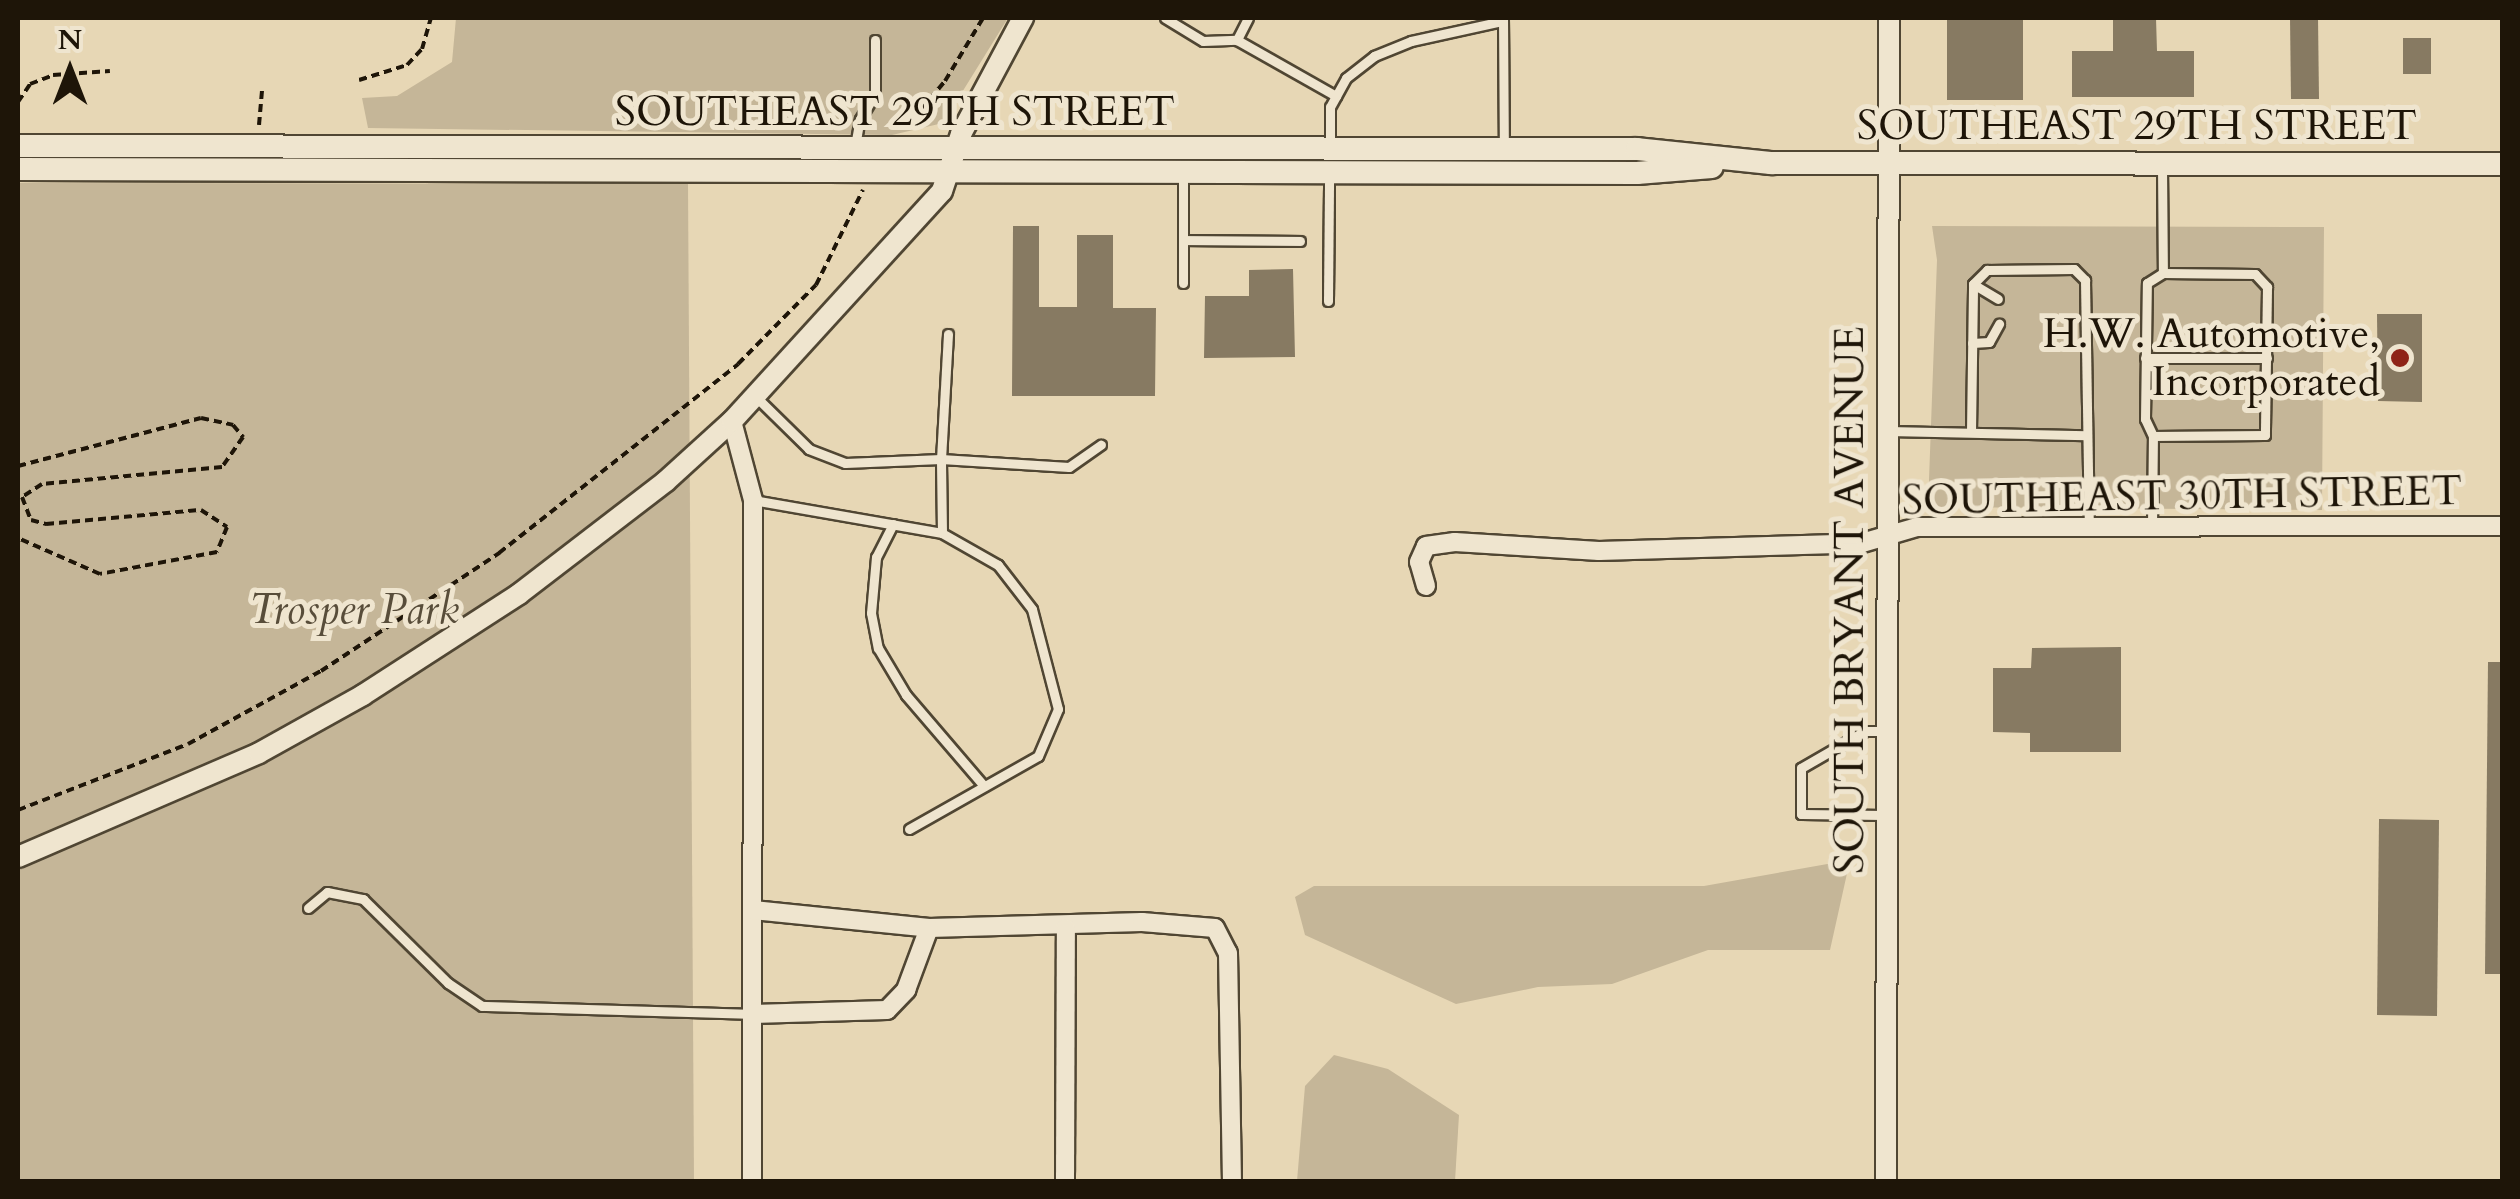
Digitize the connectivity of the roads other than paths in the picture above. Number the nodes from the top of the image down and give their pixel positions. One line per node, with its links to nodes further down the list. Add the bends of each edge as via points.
1 (1023, 18): 12 (street)
2 (1165, 18): 7 (lane, via 1203,41)
3 (1248, 18): 7 (lane)
4 (1889, 18): 15 (street, SOUTH BRYANT AVENUE)
5 (1503, 20): 8 (lane, via 1374,56 1346,78); 11 (lane)
6 (875, 40): 10 (lane, via 876,94 860,119)
7 (1237, 40): 8 (lane)
8 (1336, 96): 13 (lane)
9 (18, 146): 10 (main road, SOUTHEAST 29TH STREET)
10 (855, 149): 12 (main road, SOUTHEAST 29TH STREET)
11 (1504, 150): 13 (main road, SOUTHEAST 29TH STREET); 14 (main road, SOUTHEAST 29TH STREET, via 1637,150)
12 (952, 161): 13 (main road, SOUTHEAST 29TH STREET); 18 (main road, SOUTHEAST 29TH STREET, via 873,171); 19 (main road, SOUTHEAST 29TH STREET); 32 (street, via 942,191)
13 (1330, 161): 14 (main road, SOUTHEAST 29TH STREET, via 1638,173); 19 (main road, SOUTHEAST 29TH STREET); 26 (lane)
14 (1770, 163): 15 (main road, SOUTHEAST 29TH STREET)
15 (1887, 164): 16 (main road, SOUTHEAST 29TH STREET); 34 (street, SOUTH BRYANT AVENUE)
16 (2162, 164): 17 (main road, SOUTHEAST 29TH STREET); 22 (lane)
17 (2502, 164)
18 (18, 169)
19 (1183, 172): 20 (lane)
20 (1183, 240): 21 (lane); 23 (lane)
21 (1300, 241)
22 (2164, 272): 30 (lane, via 2147,283); 31 (lane, via 2255,274 2267,287)
23 (1183, 283)
24 (1972, 284): 25 (lane); 29 (lane); 36 (lane, via 1986,270 2074,270 2084,280)
25 (1998, 299)
26 (1328, 301)
27 (1999, 324): 29 (lane, via 1989,342)
28 (948, 334): 39 (lane)
29 (1972, 343): 35 (lane)
30 (2145, 358): 31 (lane); 37 (lane, via 2145,418)
31 (2267, 358): 37 (lane, via 2265,435)
32 (755, 396): 33 (street); 39 (lane, via 810,448 845,463)
33 (732, 421): 40 (street); 52 (street, via 577,552 421,660 259,752)
34 (1888, 430): 35 (lane); 46 (street, SOUTH BRYANT AVENUE)
35 (1971, 432): 36 (lane)
36 (2086, 435): 42 (lane)
37 (2152, 436): 43 (lane)
38 (1101, 446): 39 (lane, via 1069,466)
39 (941, 459): 45 (lane)
40 (752, 500): 41 (lane); 54 (street)
41 (893, 524): 45 (lane); 49 (lane, via 876,557 871,613 878,648 906,695)
42 (2090, 526): 43 (street, SOUTHEAST 30TH STREET); 46 (street, SOUTHEAST 30TH STREET, via 1917,527)
43 (2152, 526): 44 (street, SOUTHEAST 30TH STREET)
44 (2502, 526)
45 (942, 533): 49 (lane, via 998,564 1032,610 1058,709 1038,756)
46 (1890, 534): 47 (street, SOUTHEAST 30TH STREET, via 1862,543 1618,550 1454,542 1426,546 1419,562); 48 (street, SOUTH BRYANT AVENUE)
47 (1426, 586)
48 (1889, 731): 50 (street, SOUTH BRYANT AVENUE); 50 (lane, via 1865,731 1801,768 1801,814)
49 (984, 786): 51 (lane)
50 (1888, 816): 61 (street, SOUTH BRYANT AVENUE)
51 (909, 829)
52 (18, 857)
53 (308, 908): 57 (lane, via 327,892 363,900 448,984 482,1006)
54 (753, 910): 55 (street); 57 (street)
55 (929, 928): 56 (street); 57 (street, via 906,990 886,1010)
56 (1066, 928): 59 (street); 60 (street, via 1142,922 1215,928 1228,952)
57 (752, 1014): 58 (street)
58 (752, 1182)
59 (1065, 1182)
60 (1232, 1182)
61 (1886, 1182)

